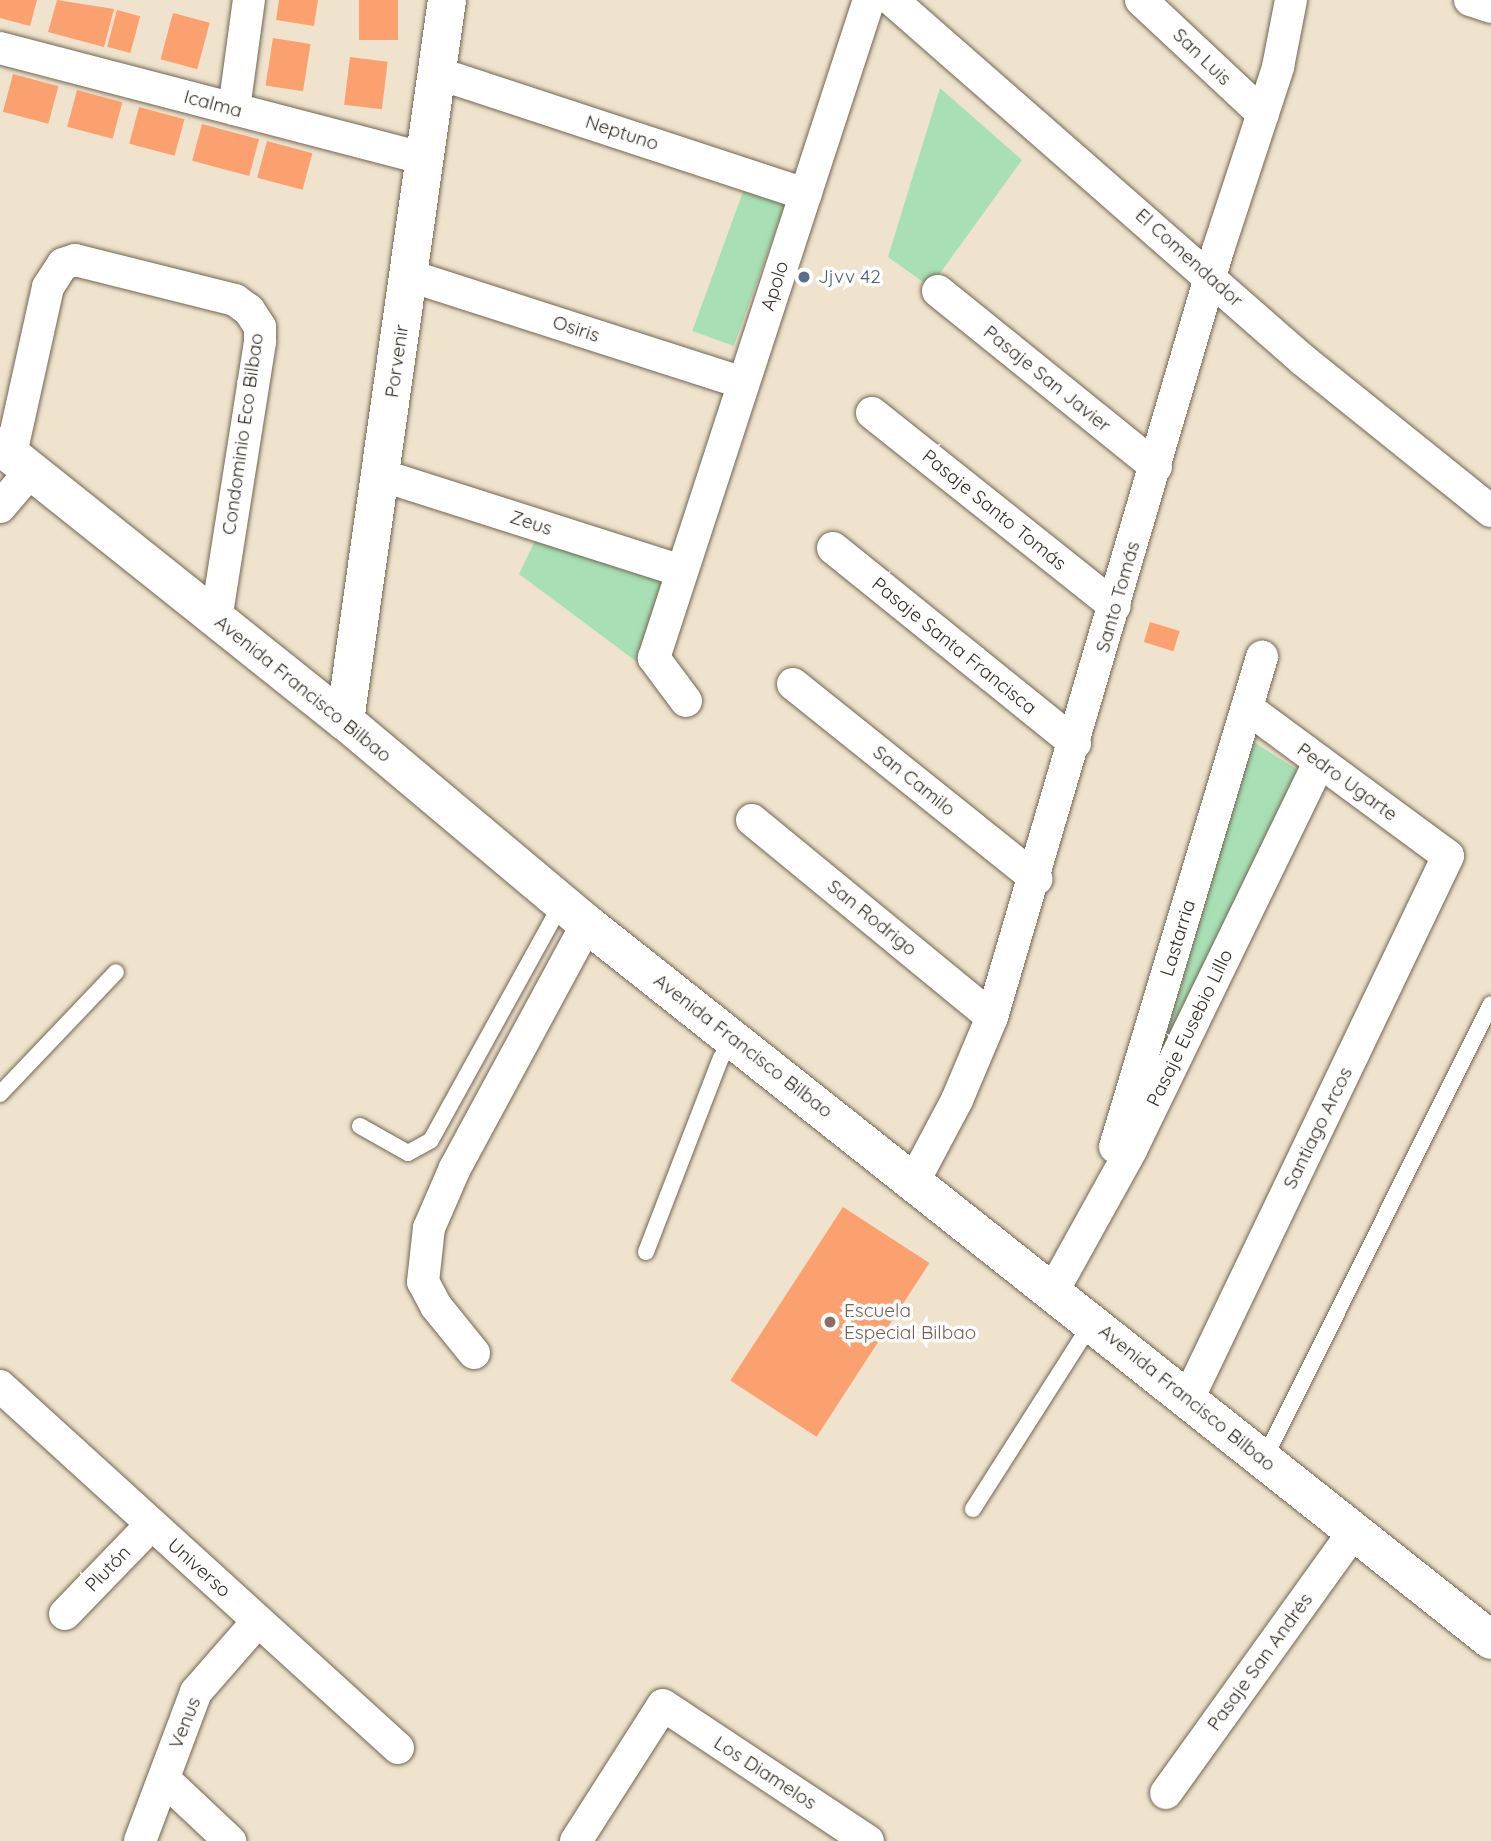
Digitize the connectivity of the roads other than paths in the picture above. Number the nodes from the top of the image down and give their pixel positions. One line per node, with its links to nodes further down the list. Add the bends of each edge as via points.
1 (249, 0): 11 (street)
2 (447, 0): 10 (main road, Porvenir)
3 (869, 0): 14 (street, Apolo)
4 (892, 0): 16 (street, El Comendador)
5 (1141, 0): 12 (street, San Luis)
6 (1291, 0): 12 (street, Santo Tomás)
7 (1470, 0): 8 (street)
8 (1491, 7)
9 (0, 48): 11 (street, Icalma)
10 (438, 73): 13 (main road, Porvenir); 14 (street, Neptuno)
11 (233, 109): 13 (street, Icalma)
12 (1263, 114): 16 (street, Santo Tomás)
13 (426, 159): 15 (main road, Porvenir)
14 (806, 194): 18 (street, Apolo)
15 (410, 276): 18 (street, Osiris); 22 (main road, Porvenir)
16 (1211, 277): 21 (street, Santo Tomás); 24 (street, El Comendador, via 1303,360)
17 (938, 291): 21 (street, Pasaje San Javier)
18 (743, 383): 26 (street, Apolo)
19 (872, 413): 27 (street, Pasaje Santo Tomás)
20 (14, 457): 23 (street); 28 (main road, Avenida Francisco Bilbao); 28 (street, Condominio Eco Bilbao, via 48,288 53,273 63,264 75,260 235,300 249,310 260,327 260,342)
21 (1156, 467): 27 (street, Santo Tomás)
22 (381, 475): 26 (street, Zeus); 33 (main road, Porvenir)
23 (0, 507)
24 (1491, 511)
25 (833, 548): 34 (street, Pasaje Santa Francisca)
26 (681, 572): 31 (street, Apolo, via 654,658)
27 (1115, 606): 34 (street, Santo Tomás)
28 (216, 619): 33 (main road, Avenida Francisco Bilbao)
29 (1262, 657): 32 (street, Lastarria)
30 (793, 684): 38 (street, San Camilo)
31 (686, 701)
32 (1247, 708): 35 (street, Pedro Ugarte); 47 (street, Lastarria)
33 (345, 721): 39 (main road, Avenida Francisco Bilbao)
34 (1075, 743): 38 (street, Santo Tomás)
35 (1319, 762): 37 (street, Pedro Ugarte); 47 (street, Pasaje Eusebio Lillo)
36 (752, 820): 42 (street, San Rodrigo)
37 (1448, 856): 52 (street, Santiago Arcos)
38 (1035, 879): 42 (street, Santo Tomás)
39 (575, 914): 43 (main road, Avenida Francisco Bilbao); 45 (lane, via 432,1140 408,1153); 51 (street, via 455,1168 423,1254 424,1282 436,1306)
40 (116, 972): 44 (lane)
41 (1491, 1004): 54 (lane)
42 (992, 1017): 46 (street, Santo Tomás, via 957,1100)
43 (733, 1038): 46 (main road, Avenida Francisco Bilbao); 48 (lane, via 721,1058)
44 (0, 1094)
45 (360, 1126)
46 (914, 1181): 49 (main road, Avenida Francisco Bilbao)
47 (1094, 1219): 49 (street, Pasaje Eusebio Lillo)
48 (646, 1252)
49 (1053, 1291): 50 (main road, Avenida Francisco Bilbao)
50 (1092, 1322): 52 (main road, Avenida Francisco Bilbao); 55 (lane)
51 (474, 1353)
52 (1188, 1399): 54 (main road, Avenida Francisco Bilbao)
53 (5, 1402): 56 (street, Universo)
54 (1264, 1460): 57 (main road, Avenida Francisco Bilbao)
55 (973, 1509)
56 (151, 1525): 58 (street, Plutón); 59 (street, Universo)
57 (1354, 1531): 60 (main road, Avenida Francisco Bilbao); 63 (street, Pasaje San Andrés)
58 (65, 1614)
59 (258, 1621): 61 (street, Universo); 62 (street, Venus, via 196,1692)
60 (1491, 1640)
61 (398, 1748)
62 (163, 1779): 64 (street, Venus); 65 (street)
63 (1166, 1793)
64 (140, 1841)
65 (230, 1841)
66 (576, 1841): 67 (street, Los Diamelos, via 663,1705)
67 (868, 1841)

